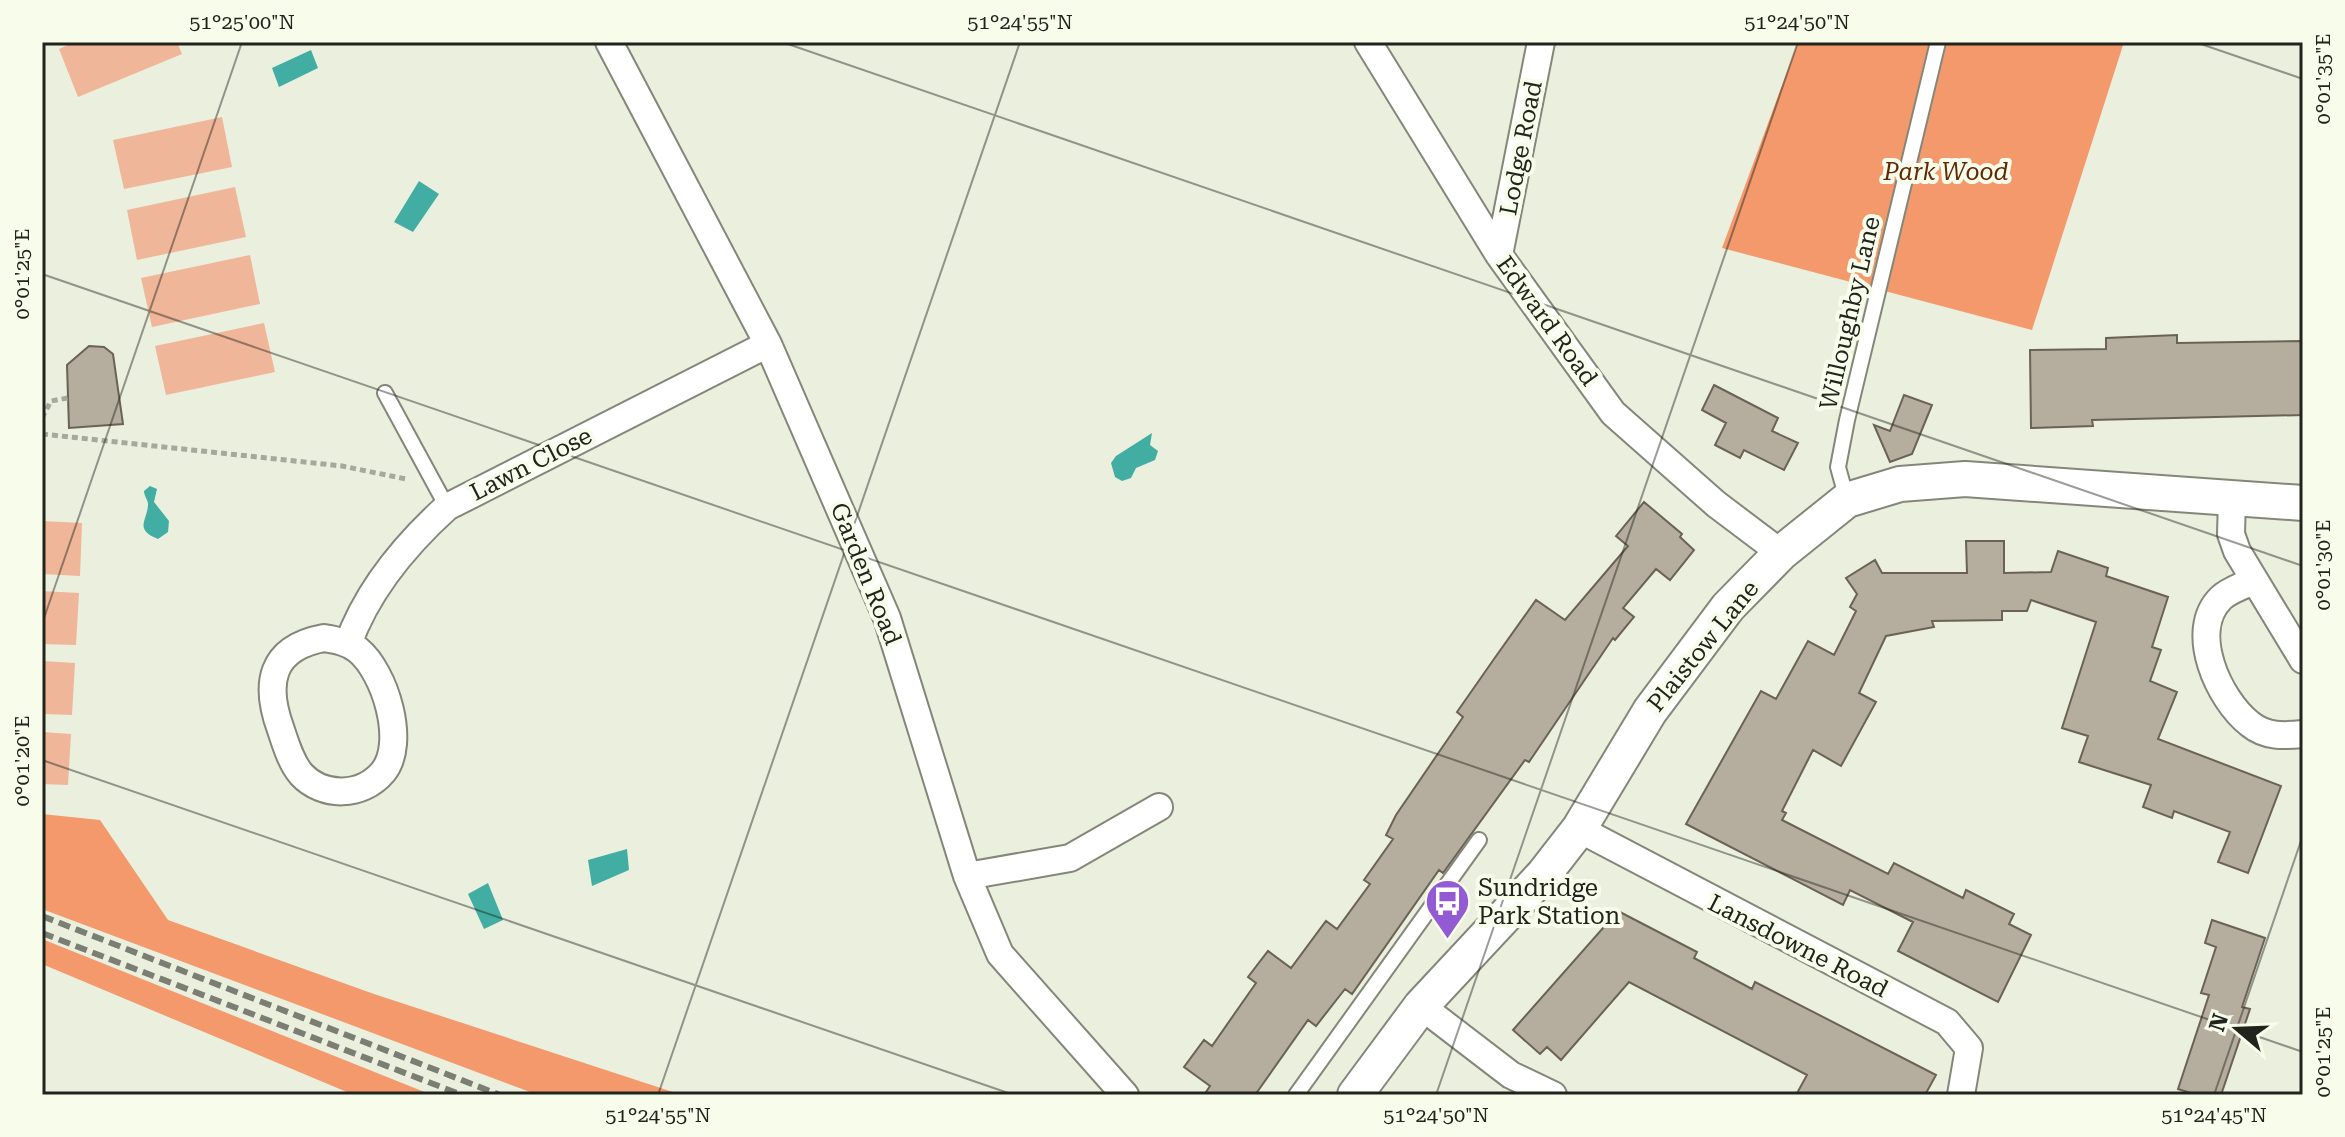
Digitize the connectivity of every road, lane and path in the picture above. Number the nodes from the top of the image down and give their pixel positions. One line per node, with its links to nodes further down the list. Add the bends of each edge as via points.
1 (609, 42): 6 (street, Garden Road)
2 (1368, 42): 5 (street, Edward Road)
3 (1541, 42): 5 (street, Lodge Road)
4 (1938, 42): 13 (lane, Willoughby Lane, via 1847,420 1838,467)
5 (1499, 255): 15 (street, Edward Road, via 1613,413)
6 (768, 344): 11 (street, Lawn Close); 23 (street, Garden Road, via 887,618)
7 (385, 393): 11 (lane)
8 (68, 398): 9 (path, via 51,401)
9 (42, 418)
10 (42, 434): 11 (path, via 342,466)
11 (441, 496): 17 (street, Lawn Close, via 425,527 357,619)
12 (2232, 499): 13 (street, Plaistow Lane, via 1965,479 1900,484); 14 (street, Plaistow Lane); 16 (street, via 2231,534)
13 (1847, 500): 15 (street, Plaistow Lane)
14 (2303, 503)
15 (1781, 553): 21 (street, Plaistow Lane, via 1689,657)
16 (2254, 580): 18 (street); 19 (street, via 2222,597 2211,612 2206,635 2216,677 2251,726 2277,737)
17 (348, 644): 17 (street, via 369,661 396,741 392,758 369,785 334,792 302,775 292,760 271,698 272,680 285,656 306,641 324,638)
18 (2303, 660)
19 (2303, 734)
20 (1159, 807): 23 (street, via 1070,858)
21 (1579, 829): 24 (street, Plaistow Lane, via 1510,914); 29 (street, Lansdowne Road, via 1947,1022 1969,1048)
22 (1479, 840): 26 (lane)
23 (967, 876): 25 (street, Garden Road, via 1000,954)
24 (1421, 1006): 27 (street, Plaistow Lane); 28 (street, via 1511,1075)
25 (1125, 1095)
26 (1296, 1095)
27 (1355, 1095)
28 (1553, 1095)
29 (1961, 1095)

